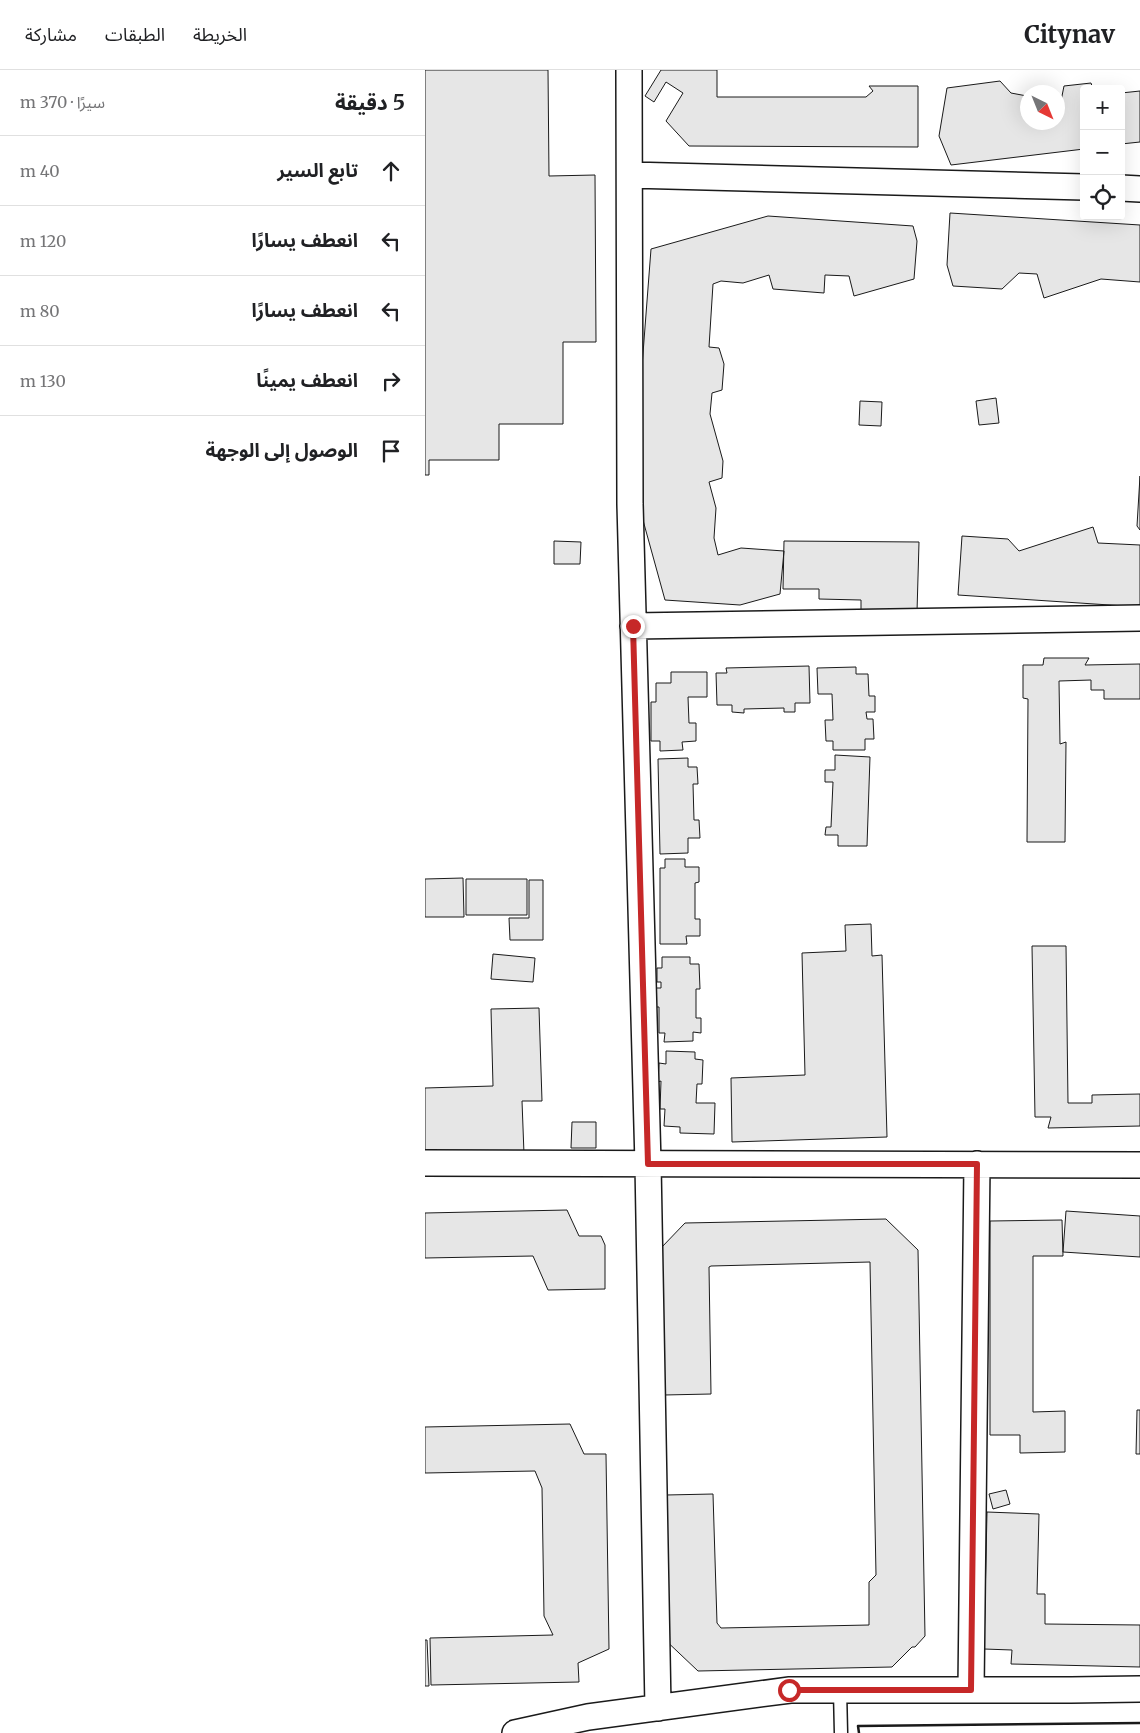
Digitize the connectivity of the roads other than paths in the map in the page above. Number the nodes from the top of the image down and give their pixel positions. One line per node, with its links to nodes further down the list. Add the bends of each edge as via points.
1 (629, 70): 2 (street)
2 (630, 175): 3 (street); 7 (street)
3 (1080, 187)
4 (1125, 188): 5 (street)
5 (1140, 189)
6 (1140, 618): 7 (street)
7 (633, 626): 9 (street)
8 (425, 1163): 9 (street)
9 (648, 1164): 10 (street); 15 (street)
10 (977, 1164): 11 (street); 14 (street)
11 (1140, 1165)
12 (1140, 1689): 14 (street)
13 (840, 1690): 14 (street); 15 (street, via 789,1690); 17 (lane)
14 (971, 1690)
15 (658, 1708): 16 (street, via 588,1717)
16 (515, 1733)
17 (841, 1733)

